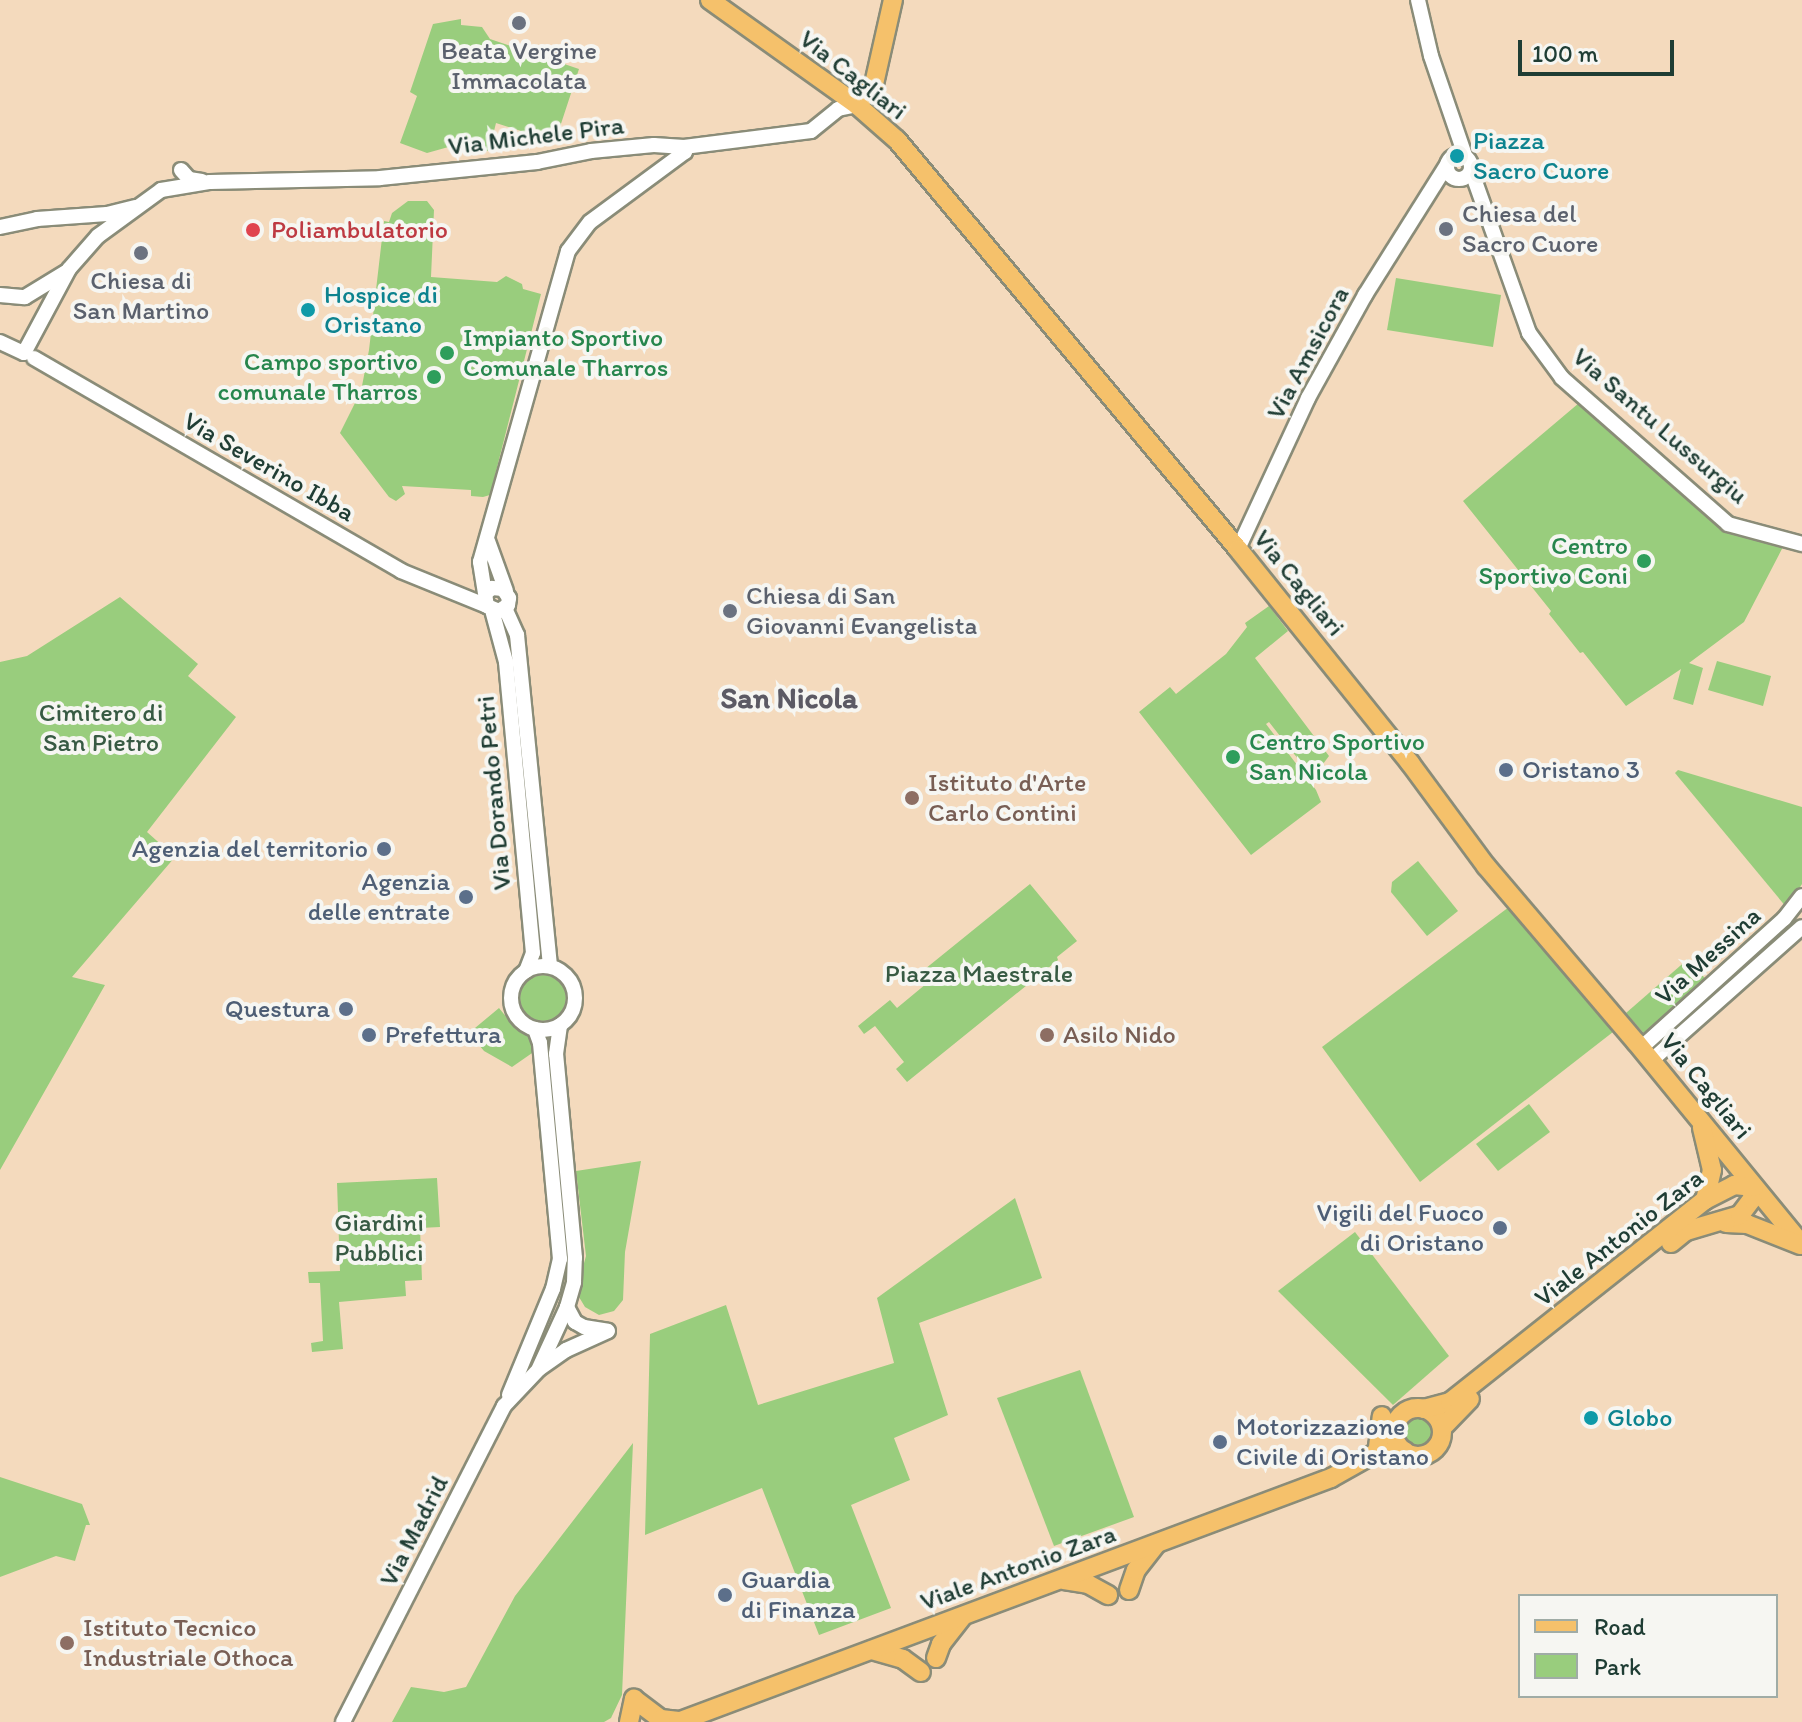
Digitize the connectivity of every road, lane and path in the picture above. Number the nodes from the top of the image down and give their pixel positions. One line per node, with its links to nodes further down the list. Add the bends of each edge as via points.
1 (710, 0): 4 (main road, Via Cagliari)
2 (893, 0): 4 (main road, via 874,84)
3 (1418, 0): 6 (street, via 1453,122)
4 (857, 105): 5 (street, Via Michele Pira, via 838,109 811,131); 19 (main road, Via Cagliari, via 897,140 976,232)
5 (684, 147): 8 (street, Via Michele Pira, via 591,151 537,162 380,178); 17 (street, via 685,152 590,222 568,251)
6 (1458, 168): 18 (street, Via Santu Lussurgiu, via 1485,215 1529,333 1562,378 1728,524); 19 (street, Via Amsicora, via 1432,187 1308,398)
7 (181, 170): 8 (street, Via Michele Pira, via 189,179)
8 (210, 182): 9 (street, Via Michele Pira, via 161,190)
9 (140, 206): 10 (street); 12 (street)
10 (87, 216): 11 (street); 12 (street, via 100,221)
11 (0, 227)
12 (98, 236): 13 (street)
13 (69, 269): 14 (street, via 25,297); 15 (street, via 24,353)
14 (0, 295)
15 (0, 342)
16 (34, 358): 20 (street, Via Severino Ibba, via 401,571)
17 (488, 541): 20 (street, via 479,567); 20 (street, via 509,598)
18 (1802, 544)
19 (1238, 549): 27 (main road, Via Cagliari, via 1486,866)
20 (493, 604): 23 (street, Via Dorando Petri, via 515,623 517,635); 24 (street, Via Dorando Petri, via 508,675 533,953)
21 (1802, 896): 27 (street, Via Messina)
22 (1802, 927): 27 (street, Via Messina)
23 (550, 966): 24 (street); 25 (street, via 574,987 574,1008)
24 (526, 971): 26 (street, via 515,982 511,1000 518,1018)
25 (560, 1025): 26 (street); 34 (street, via 556,1054 575,1258)
26 (535, 1029): 33 (street)
27 (1647, 1054): 28 (main road, Via Cagliari)
28 (1696, 1115): 29 (main road, Via Cagliari); 30 (main road, via 1711,1159)
29 (1754, 1187): 30 (main road, Viale Antonio Zara, via 1734,1185); 31 (main road, Viale Antonio Zara, via 1747,1208); 32 (main road, Via Cagliari)
30 (1705, 1200): 38 (main road, Viale Antonio Zara, via 1450,1402)
31 (1723, 1222): 32 (main road, via 1747,1224); 40 (main road, Viale Antonio Zara, via 1686,1231 1456,1410)
32 (1802, 1246)
33 (560, 1259): 34 (street, via 563,1277 555,1312); 36 (street)
34 (564, 1314): 35 (street); 35 (street, via 584,1327 608,1331); 36 (street, via 546,1325)
35 (539, 1369): 37 (street, Via Madrid)
36 (519, 1372): 37 (street)
37 (504, 1406): 53 (street, Via Madrid)
38 (1424, 1409): 40 (main road); 41 (main road, via 1402,1414)
39 (1382, 1416): 42 (main road)
40 (1442, 1428): 43 (main road, via 1433,1450 1421,1455)
41 (1395, 1432): 42 (main road, Viale Antonio Zara); 43 (main road)
42 (1375, 1451): 43 (main road, Viale Antonio Zara); 44 (main road, Viale Antonio Zara, via 1331,1478)
43 (1405, 1451)
44 (1156, 1544): 45 (main road, Viale Antonio Zara); 46 (main road, via 1136,1570)
45 (1061, 1580): 47 (main road, via 1088,1584); 48 (main road, Viale Antonio Zara)
46 (1129, 1590)
47 (1108, 1595)
48 (962, 1616): 49 (main road, Viale Antonio Zara); 50 (main road)
49 (872, 1650): 51 (main road, via 903,1659); 52 (main road, Viale Antonio Zara)
50 (936, 1658)
51 (921, 1672)
52 (680, 1721): 54 (main road, via 661,1719 634,1699)
53 (343, 1722)
54 (629, 1722)

